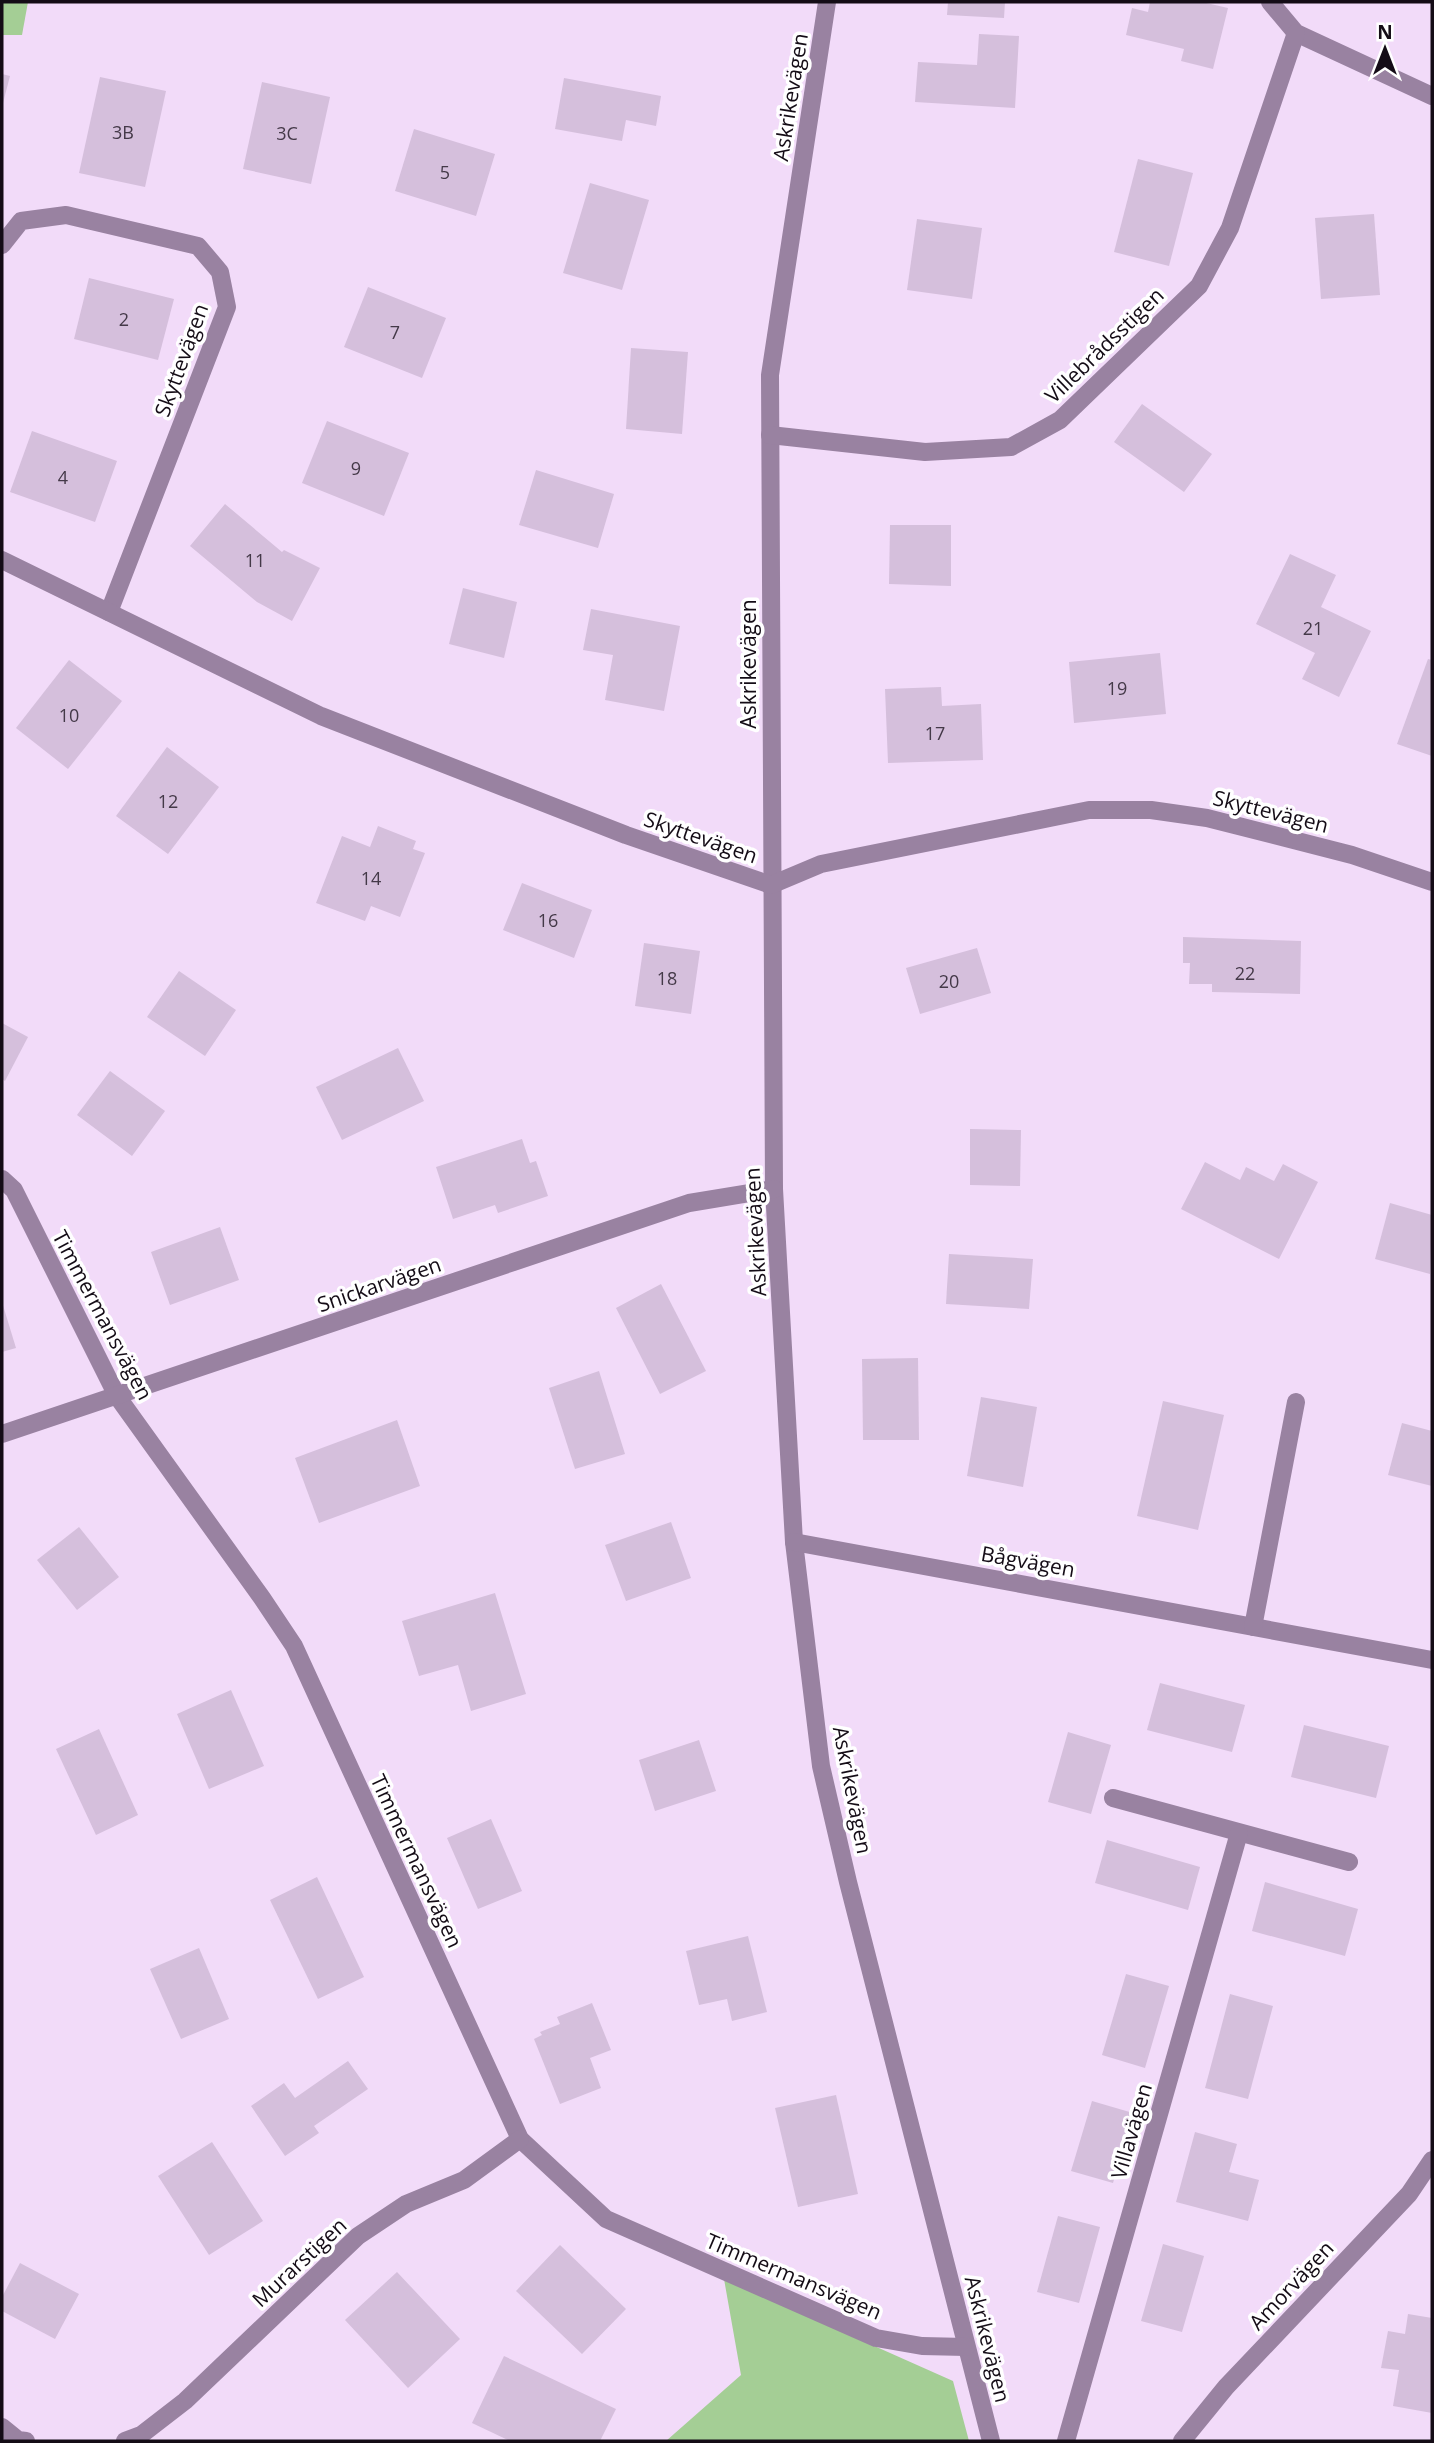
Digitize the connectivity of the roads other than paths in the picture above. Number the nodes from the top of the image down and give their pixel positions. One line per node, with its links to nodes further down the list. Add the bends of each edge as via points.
1 (827, 2): 6 (street, Askrikevägen, via 770,375)
2 (1270, 2): 3 (street)
3 (1296, 33): 4 (street); 6 (street, Villebrådsstigen, via 1230,228 1199,286 1060,420 1011,447 925,452)
4 (1432, 96)
5 (2, 244): 8 (street, Skyttevägen, via 21,221 66,215 198,246 220,272 227,307)
6 (770, 435): 10 (street, Askrikevägen)
7 (2, 560): 8 (street, Skyttevägen)
8 (109, 611): 10 (street, Skyttevägen, via 321,716 626,835)
9 (1432, 882): 10 (street, Skyttevägen, via 1352,855 1207,818 1151,810 1089,810 821,864)
10 (771, 885): 12 (street, Askrikevägen)
11 (2, 1179): 13 (street, Timmermansvägen, via 14,1190)
12 (774, 1189): 13 (street, Snickarvägen, via 689,1203); 16 (street, Askrikevägen)
13 (117, 1396): 15 (street, Snickarvägen); 22 (street, Timmermansvägen, via 294,1646)
14 (1296, 1402): 17 (street)
15 (2, 1434)
16 (794, 1542): 17 (street, Bågvägen); 24 (street, Askrikevägen, via 821,1766)
17 (1253, 1626): 18 (street, Bågvägen)
18 (1432, 1660)
19 (1112, 1798): 20 (street)
20 (1239, 1833): 21 (street); 29 (street, Villavägen)
21 (1349, 1862)
22 (520, 2139): 24 (street, Timmermansvägen, via 606,2219 876,2337 922,2346); 27 (street, Murarstigen, via 464,2180 406,2204 358,2236 186,2401 141,2435)
23 (1432, 2160): 30 (street, Amorvägen, via 1409,2194 1226,2387)
24 (966, 2347): 28 (street, Askrikevägen)
25 (2, 2427): 26 (street)
26 (26, 2441)
27 (125, 2441)
28 (991, 2441)
29 (1066, 2441)
30 (1182, 2441)

